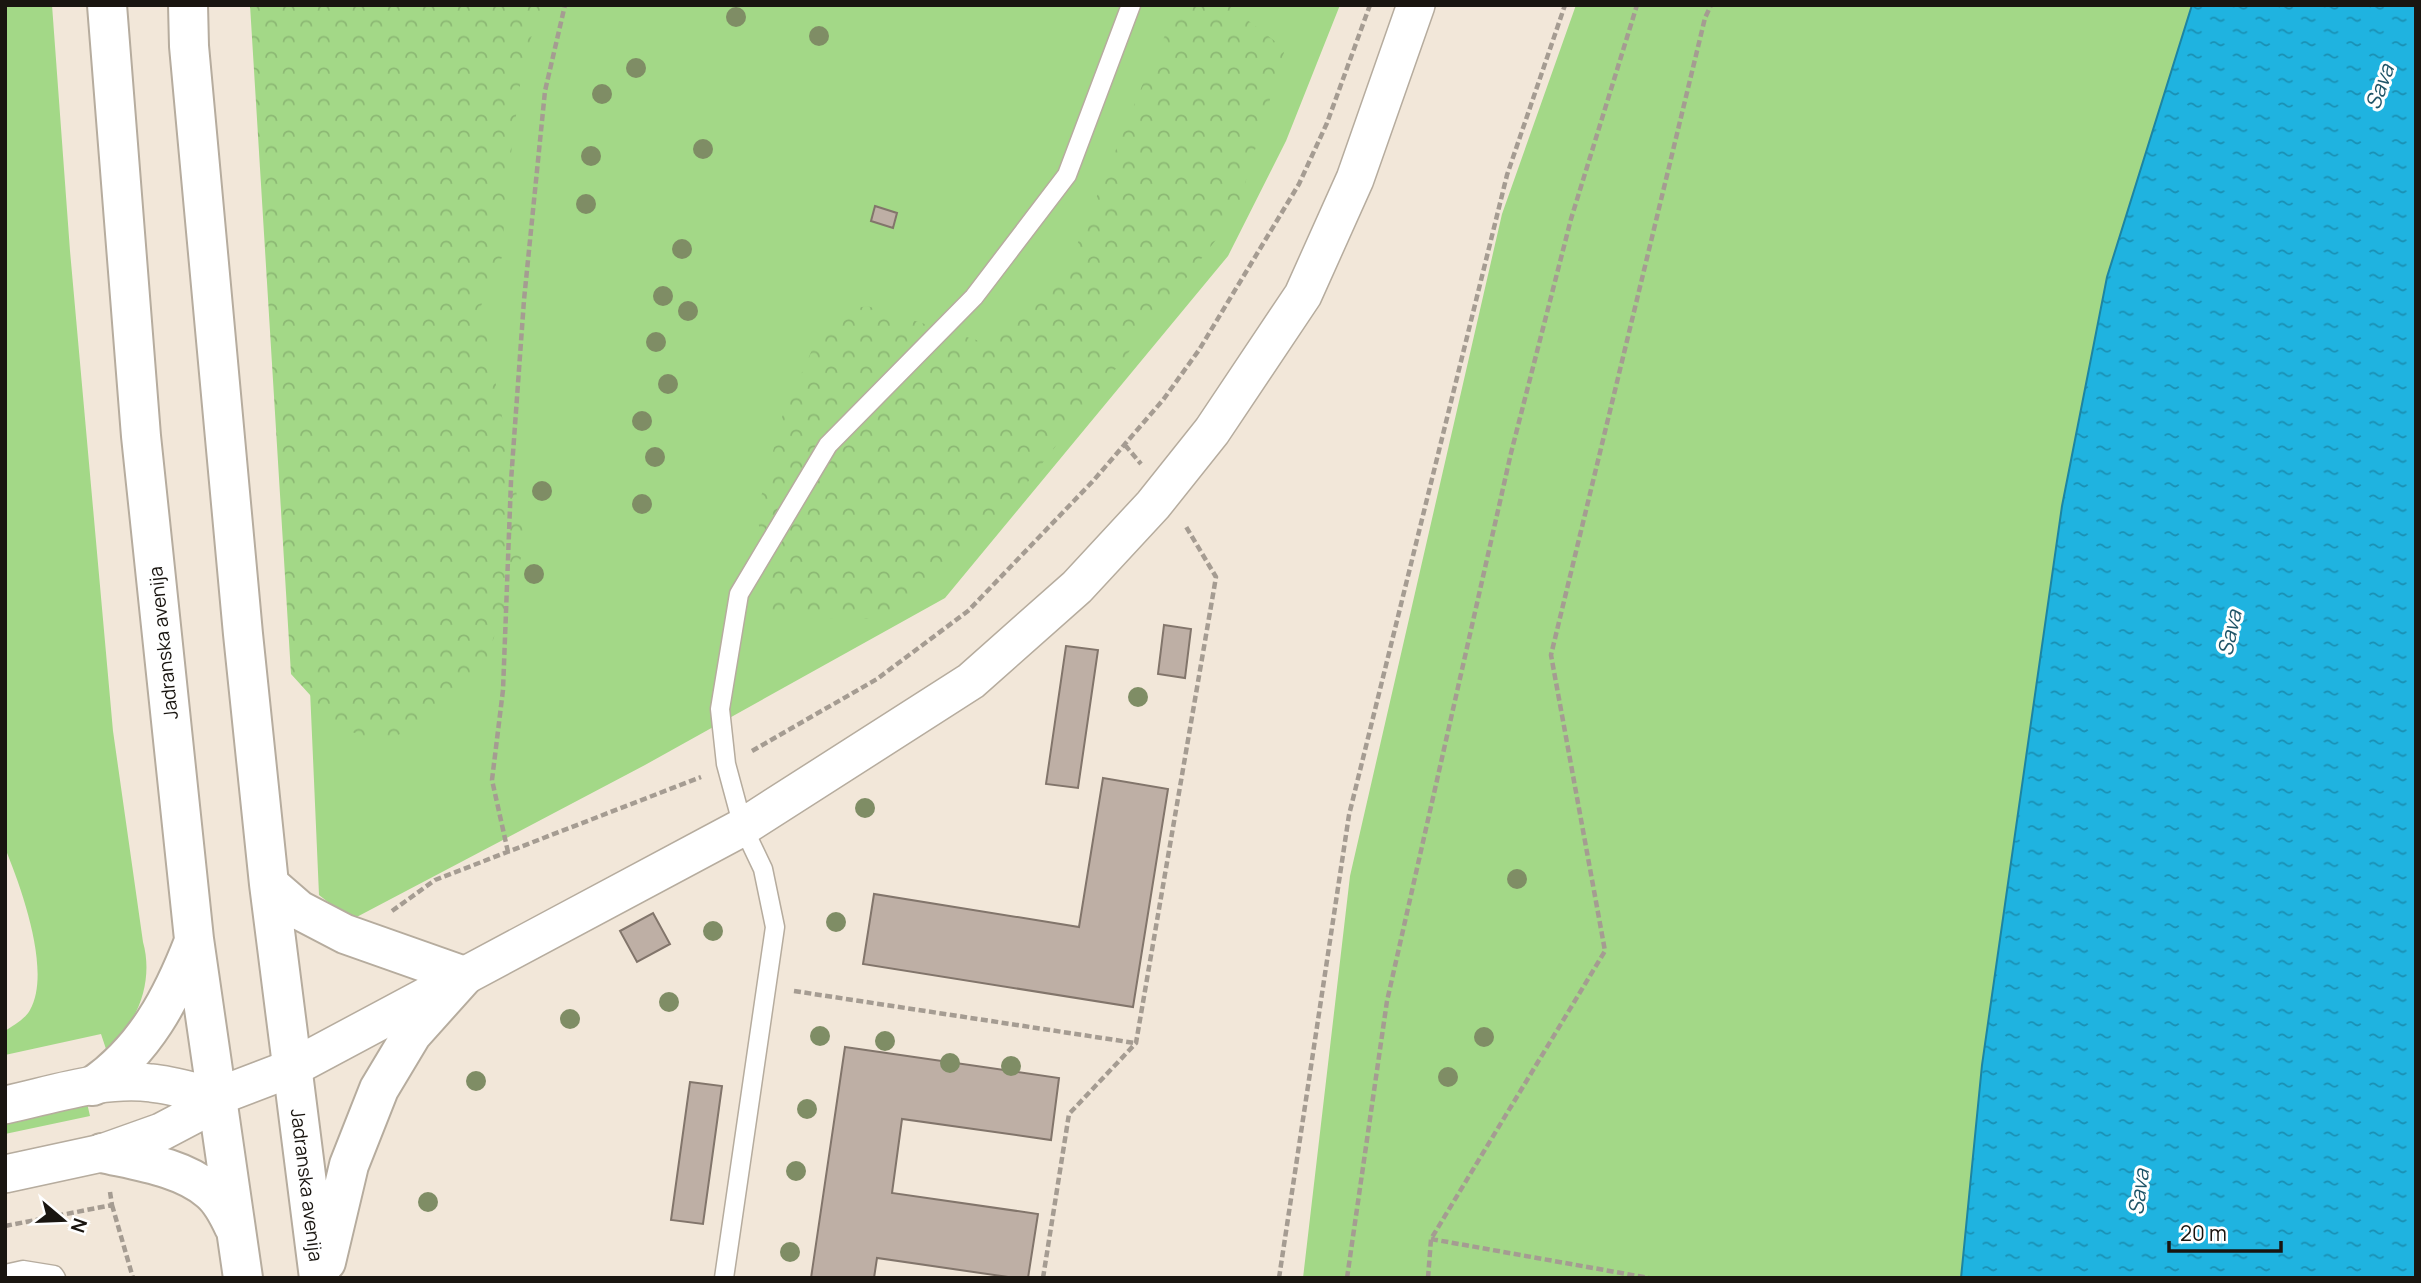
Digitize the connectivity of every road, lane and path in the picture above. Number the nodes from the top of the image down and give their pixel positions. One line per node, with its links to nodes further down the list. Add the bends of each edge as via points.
1 (107, 5): 16 (main road, Jadranska avenija, via 141,436)
2 (188, 5): 15 (main road, Jadranska avenija)
3 (565, 5): 14 (path, via 545,91 511,481 503,690 492,780)
4 (1131, 5): 13 (lane, via 1067,175 974,297 828,445 739,594 720,709 726,764)
5 (1370, 5): 11 (path, via 1327,123 1299,184 1199,350 1163,400 1093,481 968,611 877,679)
6 (1416, 5): 10 (street, via 1354,179 1303,295 1212,431)
7 (1565, 5): 37 (path, via 1507,175 1349,815)
8 (1637, 5): 38 (path, via 1571,219 1511,453 1387,1001)
9 (1710, 5): 29 (path, via 1551,655 1605,951)
10 (1164, 491): 13 (street, via 1077,587 971,681); 20 (path, via 1216,576)
11 (744, 757)
12 (699, 778): 14 (path)
13 (743, 827): 18 (street); 19 (lane, via 762,869 775,927)
14 (508, 852): 17 (path, via 435,880)
15 (269, 884): 17 (main road, via 299,909); 21 (main road, Jadranska avenija)
16 (194, 939): 22 (main road, via 177,984 152,1026 114,1072); 23 (main road, Jadranska avenija)
17 (359, 939): 18 (main road)
18 (464, 976): 21 (street); 34 (main road, via 412,1034 379,1089 349,1165)
19 (766, 987): 20 (path); 35 (lane)
20 (1136, 1044): 36 (path, via 1069,1114)
21 (292, 1068): 23 (street); 34 (main road, Jadranska avenija)
22 (93, 1086): 23 (street, via 150,1083); 24 (street)
23 (216, 1097): 25 (street, via 181,1123); 28 (main road, Jadranska avenija)
24 (5, 1105)
25 (102, 1153): 26 (street); 28 (main road, via 196,1182 211,1192)
26 (5, 1174)
27 (112, 1205): 32 (path)
28 (236, 1230): 33 (main road, Jadranska avenija)
29 (1431, 1239): 39 (path); 40 (path)
30 (5, 1274): 31 (lane, via 23,1270)
31 (56, 1278)
32 (133, 1278)
33 (243, 1278)
34 (321, 1278)
35 (724, 1278)
36 (1042, 1278)
37 (1279, 1278)
38 (1347, 1278)
39 (1428, 1278)
40 (1649, 1278)

